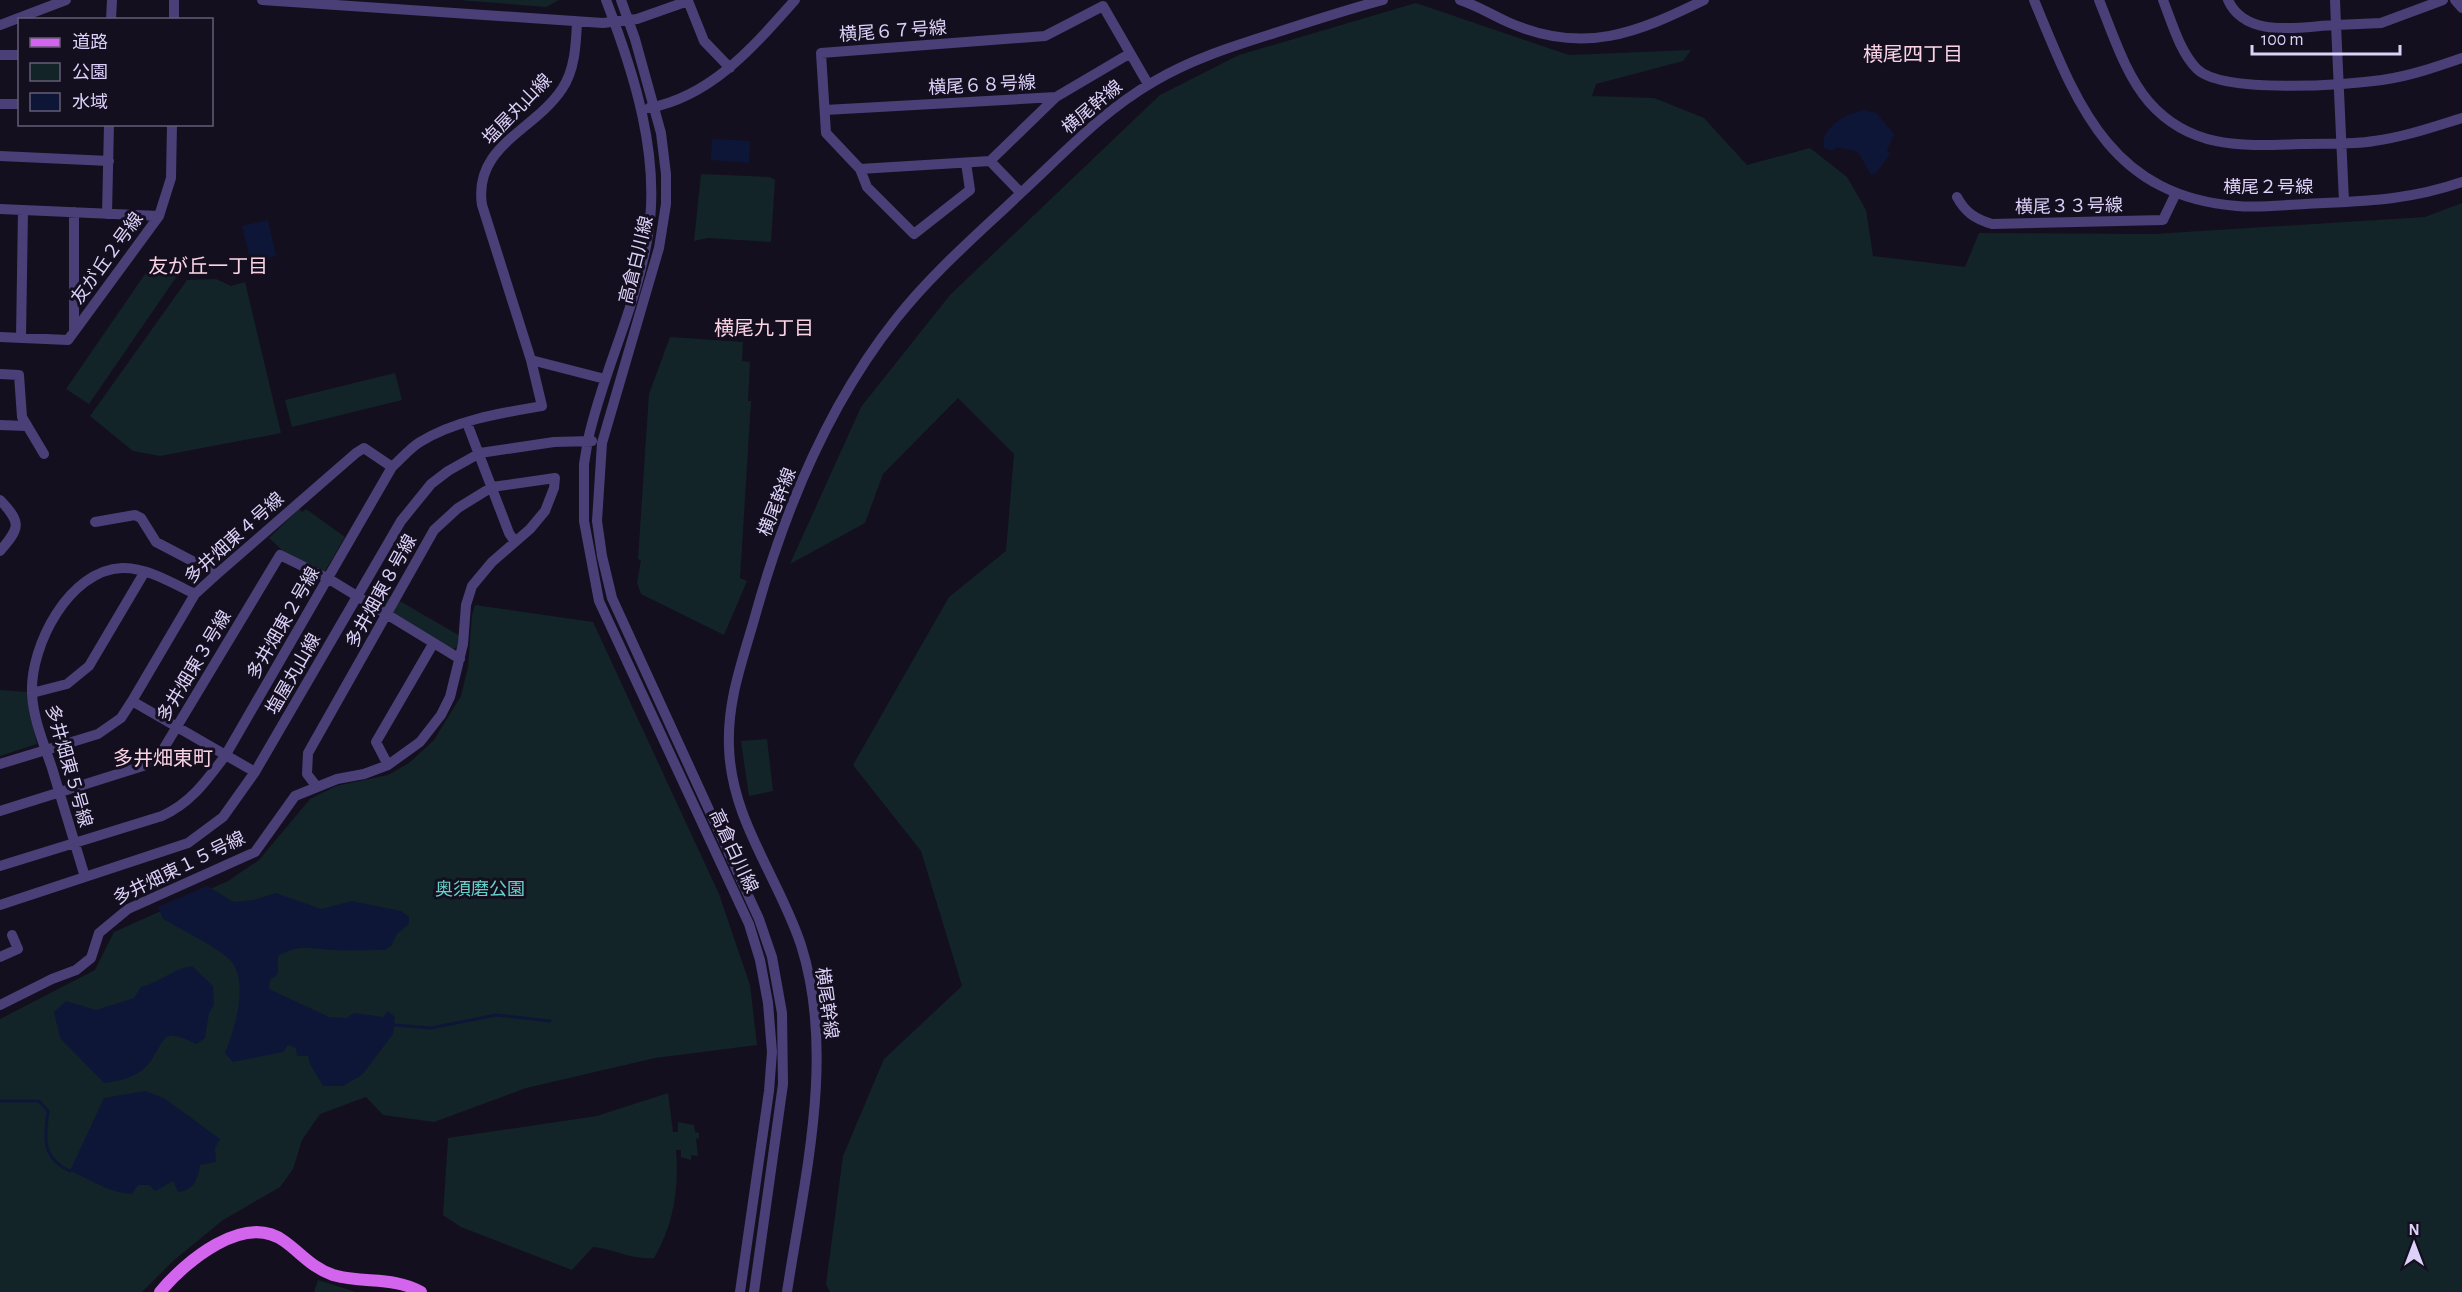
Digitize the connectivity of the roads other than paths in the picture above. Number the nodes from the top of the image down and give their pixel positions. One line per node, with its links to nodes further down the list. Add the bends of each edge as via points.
1 (66, 0): 21 (street)
2 (112, 0): 22 (street)
3 (174, 0): 23 (street)
4 (262, 0): 19 (street)
5 (606, 0): 27 (street)
6 (621, 0): 25 (street)
7 (688, 0): 25 (street); 34 (street, via 704,41)
8 (795, 0): 34 (street)
9 (1383, 0): 36 (street, 横尾幹線, via 1215,52)
10 (1460, 0): 11 (street, via 1538,33 1583,38 1641,30)
11 (1704, 0)
12 (2034, 0): 53 (street, 横尾２号線, via 2065,75 2096,130 2132,166)
13 (2099, 0): 46 (street, via 2120,51 2149,101 2183,129 2235,146)
14 (2163, 0): 35 (street, via 2185,53 2209,77 2235,84)
15 (2228, 0): 28 (street, via 2238,15 2258,26)
16 (2335, 0): 28 (street)
17 (2443, 0): 28 (street, via 2380,23)
18 (2455, 0): 20 (street)
19 (405, 5): 26 (street)
20 (2462, 8)
21 (20, 18)
22 (111, 18)
23 (174, 18)
24 (18, 19): 29 (street)
25 (628, 19): 27 (street); 40 (street)
26 (577, 22): 27 (street); 65 (street, 塩屋丸山線, via 572,64 562,89 493,156 480,183 482,205)
27 (615, 23): 41 (street)
28 (2336, 25): 35 (street)
29 (0, 26)
30 (1129, 54): 36 (street, 横尾６７号線); 37 (street, 横尾６８号線); 42 (street, 横尾６７号線, via 1103,6 1045,36 821,53)
31 (0, 55): 32 (street)
32 (18, 55)
33 (2462, 58): 35 (street, via 2416,74)
34 (730, 68): 40 (street, via 691,95)
35 (2339, 83): 46 (street)
36 (1148, 84): 54 (street, 横尾幹線, via 1101,118)
37 (1056, 97): 42 (street, 横尾６８号線); 49 (street)
38 (0, 104): 39 (street)
39 (18, 104)
40 (654, 108): 41 (street); 72 (street, 高倉白川線, via 665,160 664,219)
41 (640, 110): 67 (street, 高倉白川線, via 651,185 648,235)
42 (825, 110): 51 (street, 横尾６７号線, via 826,134)
43 (2462, 118): 46 (street, via 2404,136)
44 (109, 126): 48 (street)
45 (172, 126): 61 (street, 友が丘２号線, via 171,178)
46 (2342, 142): 56 (street)
47 (0, 156): 48 (street)
48 (109, 161): 60 (street)
49 (990, 161): 50 (street); 54 (street)
50 (966, 163): 51 (street); 51 (street, 横尾６７号線, via 970,190 914,234 867,187)
51 (860, 169)
52 (2462, 183): 56 (street, 横尾２号線, via 2404,199)
53 (2176, 193): 55 (street, 横尾３３号線, via 2163,220 2134,222 1992,224 1977,220); 56 (street, 横尾２号線, via 2244,207)
54 (1021, 194): 112 (street, 横尾幹線, via 928,282 867,358 818,447 769,567 736,678 729,731 734,786 741,812 800,944 816,1021 815,1100)
55 (1957, 197)
56 (2344, 202)
57 (0, 209): 58 (street)
58 (23, 210): 59 (street); 64 (street)
59 (74, 212): 60 (street); 62 (street)
60 (108, 214): 61 (street)
61 (159, 216): 62 (street, 友が丘２号線)
62 (74, 331): 64 (street, 友が丘２号線, via 68,340)
63 (0, 337): 64 (street, 友が丘２号線)
64 (21, 338)
65 (531, 360): 67 (street); 68 (street, 多井畑東２号線, via 542,406 491,414)
66 (0, 374): 70 (street, via 19,375 20,405)
67 (604, 379): 71 (street)
68 (467, 423): 73 (street); 75 (street, 多井畑東２号線, via 418,443)
69 (0, 425): 70 (street)
70 (26, 426): 74 (street)
71 (588, 441): 72 (street, 塩屋丸山線); 73 (street, 塩屋丸山線); 110 (street, 高倉白川線, via 584,521 599,601 749,924 768,1003 772,1052 769,1091)
72 (602, 443): 111 (street, 高倉白川線, via 597,521 612,598 759,919 772,957 782,1013 783,1084)
73 (480, 453): 77 (street); 86 (street, 塩屋丸山線, via 448,471 415,500)
74 (44, 454)
75 (392, 467): 83 (street, 多井畑東４号線, via 364,448); 84 (street, 多井畑東２号線)
76 (555, 478): 77 (street, 多井畑東８号線); 80 (street, 多井畑東１５号線, via 545,511)
77 (492, 487): 80 (street); 87 (street, 多井畑東８号線, via 458,508 434,530)
78 (0, 500): 81 (street, via 12,512 17,526)
79 (95, 522): 83 (street, via 135,515 156,542)
80 (515, 542): 89 (street, 多井畑東１５号線, via 472,586)
81 (0, 551)
82 (144, 573): 85 (street, 多井畑東５号線); 90 (street, via 89,666 67,684); 90 (street, 多井畑東５号線, via 124,567 86,579 69,598 39,646)
83 (217, 574): 85 (street, 多井畑東４号線)
84 (329, 579): 86 (street, 多井畑東３号線); 92 (street, 多井畑東３号線, via 280,555); 94 (street, 多井畑東２号線)
85 (195, 594): 91 (street, 多井畑東４号線)
86 (356, 598): 87 (street, 多井畑東３号線); 97 (street, 塩屋丸山線)
87 (387, 616): 88 (street, 多井畑東３号線); 98 (street, 多井畑東８号線, via 308,753 307,774)
88 (433, 644): 89 (street, 多井畑東３号線); 96 (street, via 376,742)
89 (460, 659): 96 (street, 多井畑東１５号線, via 441,715 420,742)
90 (32, 693): 93 (street, 多井畑東５号線)
91 (132, 701): 92 (street); 93 (street, 多井畑東４号線, via 121,718 98,734)
92 (178, 728): 94 (street); 99 (street, 多井畑東３号線, via 161,753 143,766)
93 (46, 750): 95 (street, 多井畑東４号線); 99 (street, 多井畑東５号線)
94 (225, 756): 97 (street); 101 (street, 多井畑東２号線, via 179,808)
95 (0, 764)
96 (388, 765): 98 (street, 多井畑東１５号線)
97 (255, 772): 103 (street, 塩屋丸山線, via 227,812 197,837 169,851)
98 (317, 788): 107 (street, 多井畑東１５号線, via 295,795 255,852 128,909 99,933 91,958 76,970)
99 (59, 793): 100 (street, 多井畑東３号線); 101 (street, 多井畑東５号線)
100 (0, 811)
101 (75, 843): 102 (street, 多井畑東２号線); 103 (street, 多井畑東５号線)
102 (0, 866)
103 (86, 877): 104 (street, 塩屋丸山線)
104 (0, 905)
105 (12, 935): 106 (street, via 18,949)
106 (0, 957)
107 (0, 1005)
108 (160, 1292): 109 (main road, via 197,1255 248,1232 262,1232 284,1241 324,1272 393,1281)
109 (422, 1292)
110 (740, 1292)
111 (754, 1292)
112 (787, 1292)

